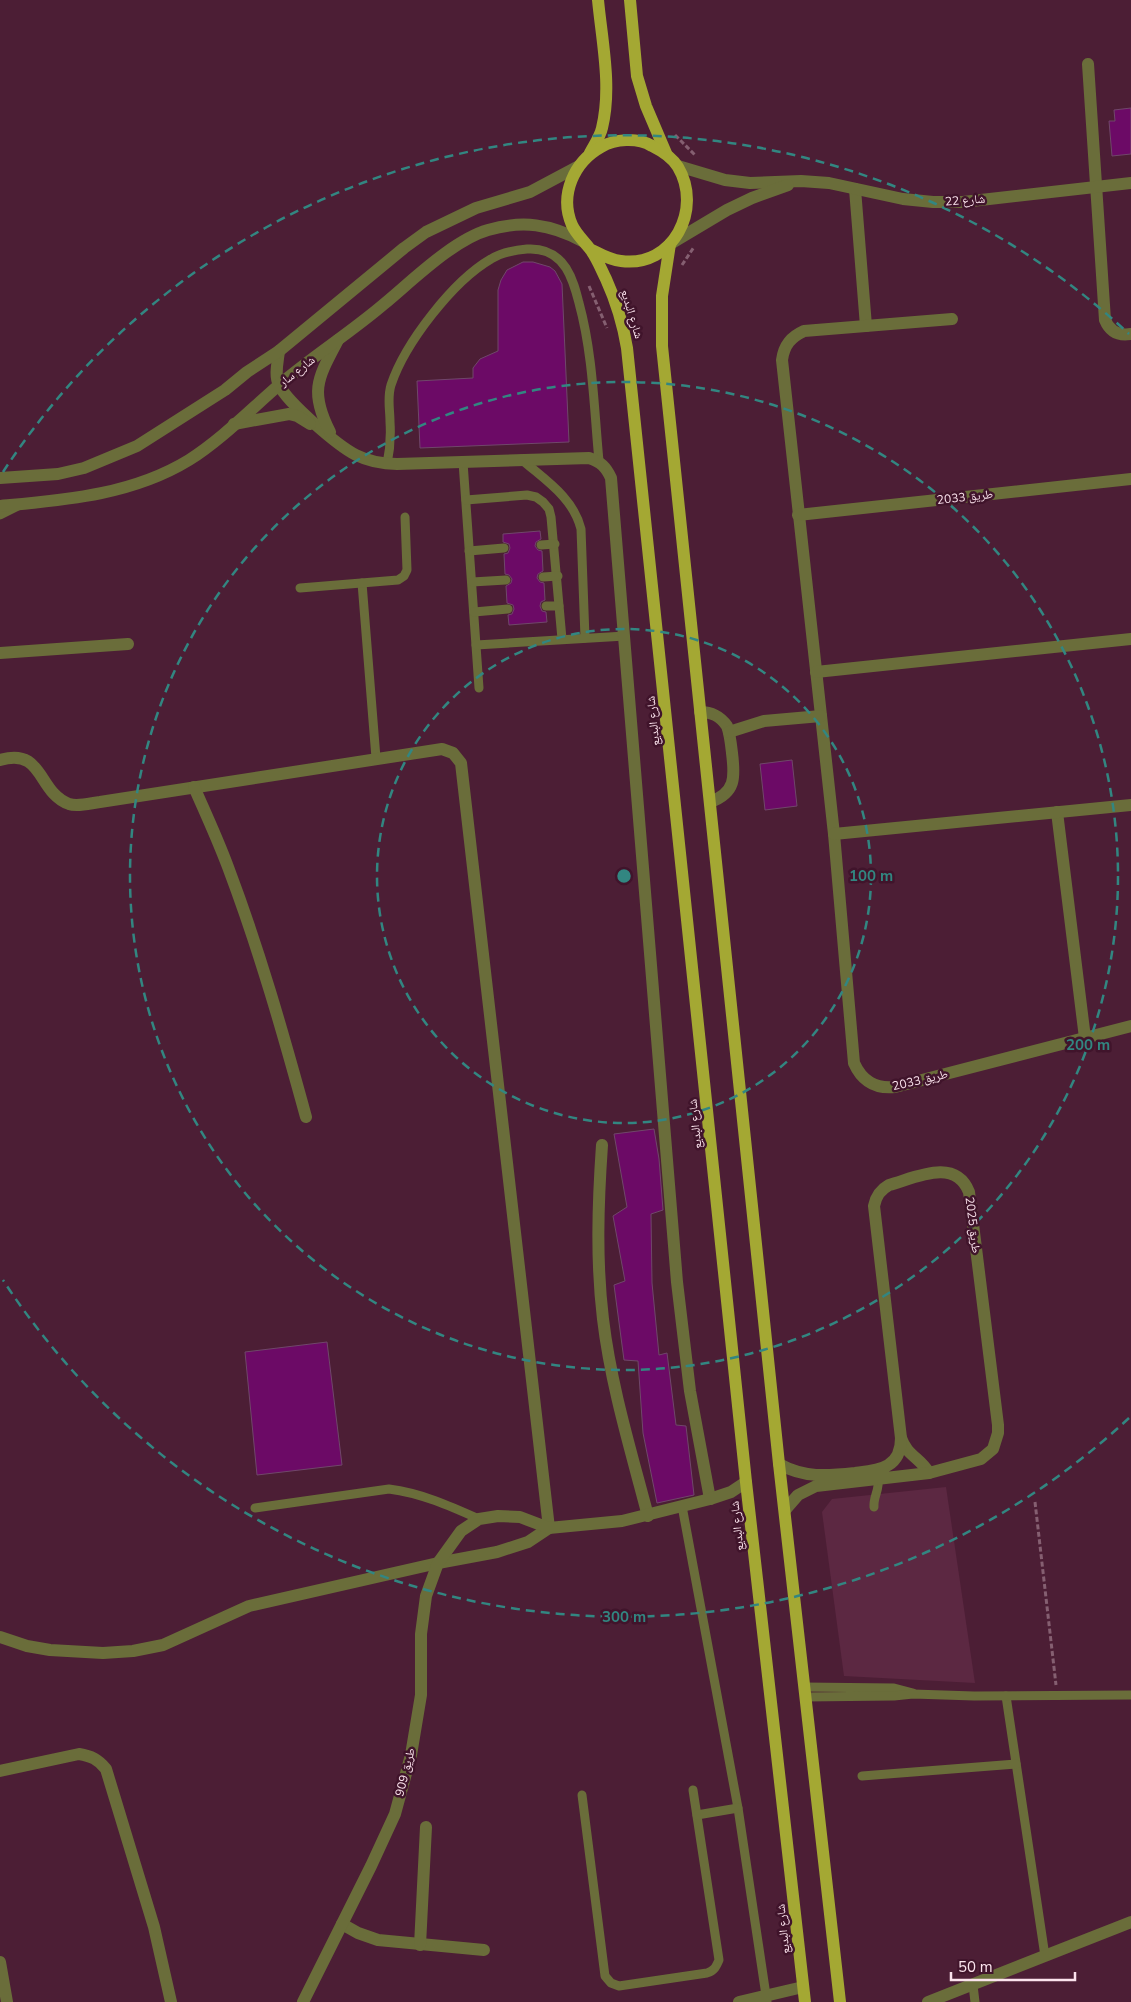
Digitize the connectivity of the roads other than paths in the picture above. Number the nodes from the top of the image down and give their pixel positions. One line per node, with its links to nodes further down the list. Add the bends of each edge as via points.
1 (598, 0): 4 (main road, via 606,105 602,130)
2 (630, 0): 5 (main road, via 638,76 646,106)
3 (1088, 64): 10 (street)
4 (590, 153): 5 (main road, via 608,143 628,140 648,143); 7 (main road)
5 (666, 153): 6 (main road)
6 (678, 166): 8 (street, شارع 22, via 725,180 750,183); 12 (main road, via 686,186 688,207 682,227)
7 (577, 167): 13 (main road, via 569,185 567,205 572,224); 18 (street, via 530,192 476,208 426,232)
8 (801, 181): 11 (street, شارع 22); 12 (street, شارع 22, via 726,210)
9 (1131, 184): 10 (street, شارع 22)
10 (1096, 186): 11 (street, شارع 22, via 963,202 903,199); 16 (street, via 1105,320 1115,332)
11 (855, 189): 15 (street)
12 (670, 244): 13 (main road, via 656,255 640,261 622,262 605,258); 57 (main road, شارع البديع, via 662,296 662,346)
13 (586, 245): 17 (street, شارع سار, via 561,230 537,225 510,225 486,230 463,241); 75 (main road, شارع البديع, via 612,295 628,348)
14 (952, 319): 15 (street, طريق 2033)
15 (866, 326): 32 (street, طريق 2033, via 804,331 791,339 783,352)
16 (1131, 334)
17 (338, 340): 19 (street, شارع سار); 21 (street, via 323,369 317,392 321,415)
18 (279, 351): 19 (street); 26 (street, via 159,433 111,458 58,474)
19 (279, 385): 20 (street, شارع سار); 21 (street)
20 (234, 424): 21 (street, via 289,414); 29 (street, شارع سار, via 188,460 149,479 84,497)
21 (333, 438): 25 (street, via 356,455)
22 (521, 459): 23 (street, via 580,457); 24 (street); 49 (lane, via 564,495 578,518)
23 (599, 461): 25 (lane, via 590,365 573,280 557,257 534,249 502,253 490,259 436,309 409,348 388,397 390,442); 48 (street, via 611,478)
24 (463, 462): 25 (street); 28 (lane)
25 (387, 464)
26 (0, 478)
27 (1131, 479): 32 (street, طريق 2033)
28 (466, 500): 34 (lane, via 536,497 549,509); 37 (lane)
29 (22, 504): 30 (street, شارع سار); 31 (lane)
30 (0, 506)
31 (0, 515)
32 (798, 515): 55 (street, طريق 2033)
33 (405, 517): 42 (lane, via 407,570 404,576 398,580)
34 (554, 544): 35 (lane); 38 (lane)
35 (541, 545)
36 (504, 548): 37 (lane)
37 (469, 551): 41 (lane)
38 (558, 576): 39 (lane); 45 (lane)
39 (544, 577)
40 (506, 580): 41 (lane)
41 (472, 582): 47 (lane)
42 (362, 583): 43 (lane); 60 (lane)
43 (300, 588)
44 (546, 606): 45 (lane)
45 (559, 606): 50 (lane)
46 (508, 609): 47 (lane)
47 (474, 612): 53 (lane)
48 (625, 636): 49 (lane); 76 (street, via 677,1282 690,1391)
49 (585, 638): 50 (lane)
50 (562, 639): 53 (lane)
51 (1131, 639): 55 (street)
52 (128, 644): 54 (street)
53 (476, 645): 56 (lane)
54 (0, 653)
55 (816, 672): 58 (street, طريق 2033)
56 (479, 688)
57 (700, 712): 59 (street, via 718,716); 63 (main road, شارع البديع)
58 (821, 716): 59 (street, via 764,721); 66 (street, طريق 2033)
59 (729, 732): 63 (street, via 734,770 732,784 723,796)
60 (376, 758): 62 (street); 83 (street, via 442,749 453,753 461,762)
61 (0, 760): 62 (street, via 11,756 24,758 35,765 58,798 71,804)
62 (194, 787): 69 (street, via 228,868 257,950)
63 (710, 802): 72 (main road, شارع البديع)
64 (1131, 805): 65 (street)
65 (1057, 812): 66 (street); 68 (street)
66 (834, 834): 68 (street, طريق 2033, via 852,1052 858,1072 865,1080 879,1087 895,1087)
67 (1131, 1026): 68 (street, طريق 2033)
68 (1085, 1038)
69 (306, 1118)
70 (602, 1144): 81 (street, via 598,1261 603,1320 612,1378)
71 (901, 1438): 72 (street, طريق 2025, via 901,1448 895,1460 878,1470 816,1476); 73 (street, طريق 2025, via 906,1449); 73 (street, طريق 2025, via 874,1206 878,1194 889,1185 935,1172 949,1172 962,1179 969,1192 998,1433 993,1449 981,1459)
72 (779, 1464): 80 (main road, شارع البديع)
73 (928, 1473): 74 (street, طريق 2025)
74 (878, 1479): 78 (lane); 80 (street, طريق 2025, via 816,1486 798,1495)
75 (746, 1482): 76 (street, via 731,1492); 105 (main road, شارع البديع)
76 (710, 1499): 77 (street)
77 (682, 1506): 81 (street); 95 (lane)
78 (874, 1507)
79 (255, 1508): 82 (lane, via 389,1489 407,1491 446,1504)
80 (785, 1510): 87 (main road, شارع البديع)
81 (648, 1516): 83 (street)
82 (479, 1519): 83 (street, via 520,1517); 84 (street, طريق 909, via 461,1531)
83 (549, 1528): 84 (street, via 514,1548)
84 (438, 1563): 85 (street, via 249,1606 163,1645 133,1651 72,1652); 99 (street, طريق 909, via 426,1596 421,1634 421,1695 411,1755 395,1814)
85 (3, 1639): 86 (street)
86 (0, 1652)
87 (804, 1692): 89 (lane); 112 (main road, شارع البديع)
88 (1131, 1695): 89 (lane)
89 (1006, 1696): 90 (lane)
90 (1016, 1764): 92 (lane); 102 (lane)
91 (0, 1771): 108 (street, via 79,1754 90,1755 106,1769 156,1935)
92 (862, 1776)
93 (693, 1790): 96 (lane)
94 (582, 1795): 96 (lane, via 606,1976 619,1986 707,1973 717,1966 719,1960)
95 (738, 1808): 96 (lane); 106 (lane)
96 (697, 1815)
97 (426, 1827): 100 (street)
98 (1131, 1922): 102 (street)
99 (342, 1924): 100 (street, via 378,1940); 109 (street, طريق 909)
100 (420, 1946): 101 (street)
101 (484, 1950)
102 (1045, 1956): 104 (street)
103 (0, 1962): 107 (street)
104 (972, 1985): 113 (street); 114 (lane)
105 (803, 1987): 106 (street); 111 (main road, شارع البديع)
106 (766, 1999): 110 (street)
107 (7, 2002)
108 (171, 2002)
109 (303, 2002)
110 (739, 2002)
111 (805, 2002)
112 (840, 2002)
113 (928, 2002)
114 (975, 2002)

